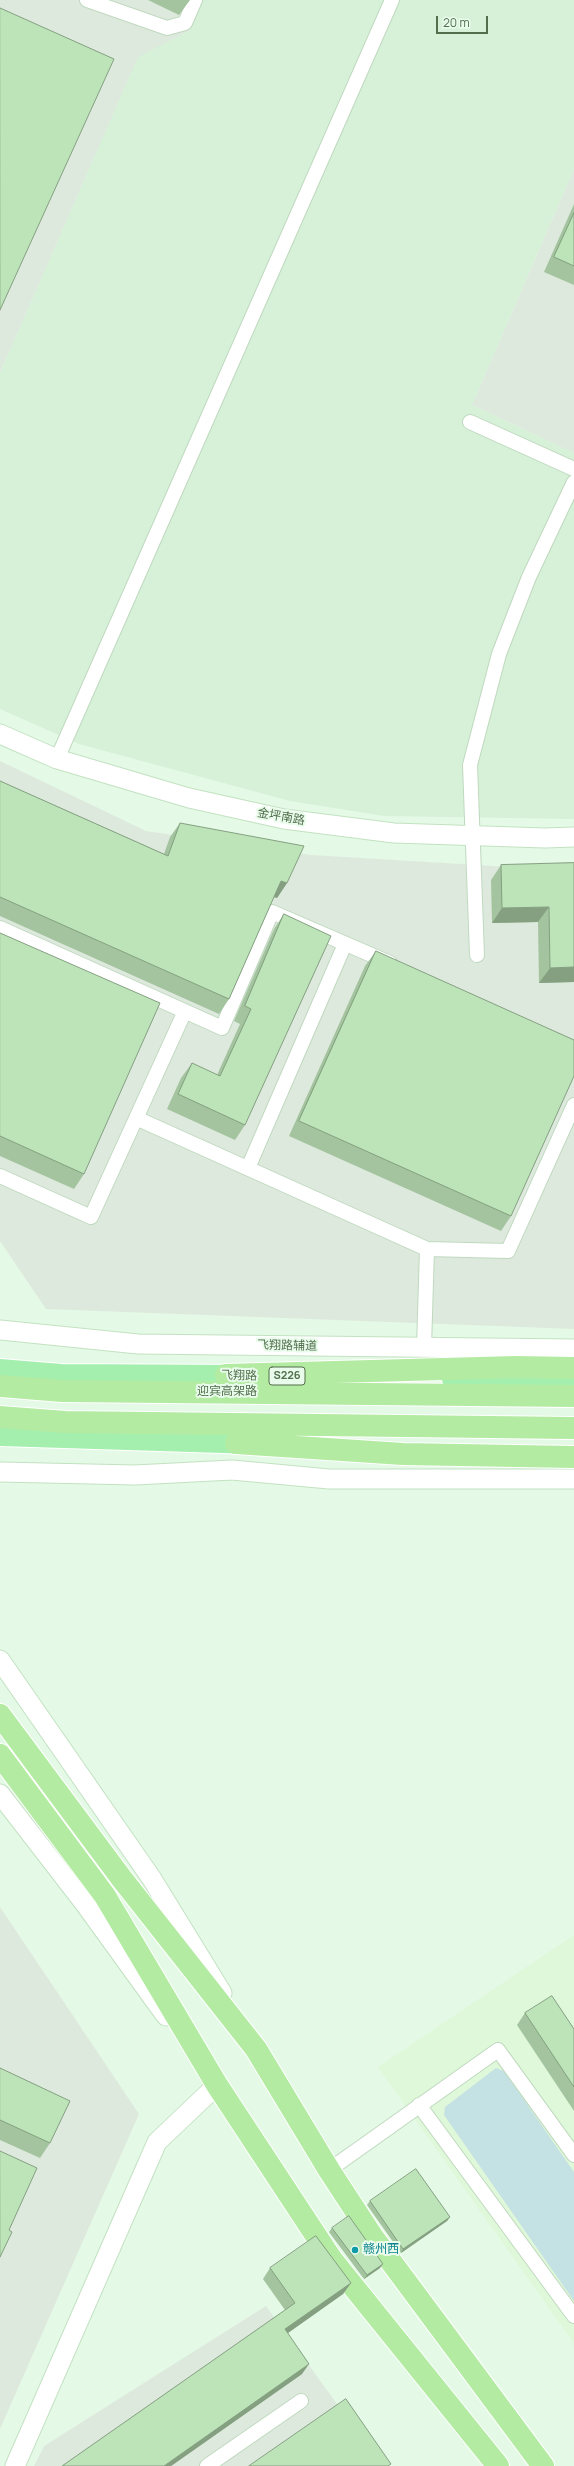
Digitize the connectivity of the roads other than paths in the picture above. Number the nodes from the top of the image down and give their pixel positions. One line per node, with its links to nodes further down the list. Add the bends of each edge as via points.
1 (87, 0): 2 (street, via 167,28 185,23)
2 (195, 0)
3 (392, 0): 8 (street)
4 (470, 422): 5 (street)
5 (574, 469)
6 (574, 482): 9 (street, via 529,577 499,654 470,765)
7 (0, 734): 8 (street, 金坪南路)
8 (56, 759): 9 (street, 金坪南路, via 188,798 284,820 394,833)
9 (472, 836): 10 (street, 金坪南路); 13 (street)
10 (574, 837)
11 (0, 928): 15 (street)
12 (345, 944): 14 (street); 15 (street, via 272,912 222,1028); 18 (street)
13 (477, 955)
14 (402, 969)
15 (185, 1011): 17 (street)
16 (574, 1105): 20 (street, via 508,1251)
17 (136, 1118): 18 (street); 19 (street, via 92,1217)
18 (248, 1168): 20 (street)
19 (0, 1176)
20 (427, 1250): 22 (street)
21 (0, 1330): 22 (street, 飞翔路辅道, via 138,1344)
22 (424, 1347): 23 (street, 飞翔路辅道)
23 (574, 1349)
24 (574, 1368): 26 (highway, via 516,1367)
25 (0, 1370): 26 (main road, 飞翔路 / S226, via 61,1375)
26 (226, 1376): 27 (main road, 飞翔路 / S226)
27 (574, 1380)
28 (0, 1386): 29 (highway, 迎宾高架路, via 62,1391)
29 (574, 1396)
30 (0, 1417): 31 (highway, via 73,1422)
31 (574, 1428)
32 (0, 1435): 33 (main road)
33 (236, 1443): 34 (main road); 35 (highway, via 403,1454)
34 (574, 1446)
35 (574, 1457)
36 (0, 1472): 37 (street, via 135,1475 232,1470 329,1479)
37 (574, 1480)
38 (0, 1660): 42 (street, via 152,1879)
39 (0, 1715): 42 (highway, via 122,1878)
40 (0, 1755): 43 (highway, via 105,1896)
41 (0, 1794): 43 (street, via 85,1904)
42 (256, 2049): 46 (highway)
43 (216, 2086): 49 (street, via 157,2142); 51 (highway, via 332,2260)
44 (418, 2105): 45 (street, via 498,2050); 46 (street); 47 (street)
45 (572, 2147)
46 (328, 2170): 52 (highway, via 372,2236)
47 (574, 2316)
48 (301, 2400): 50 (street)
49 (15, 2466)
50 (207, 2466)
51 (498, 2466)
52 (543, 2466)

